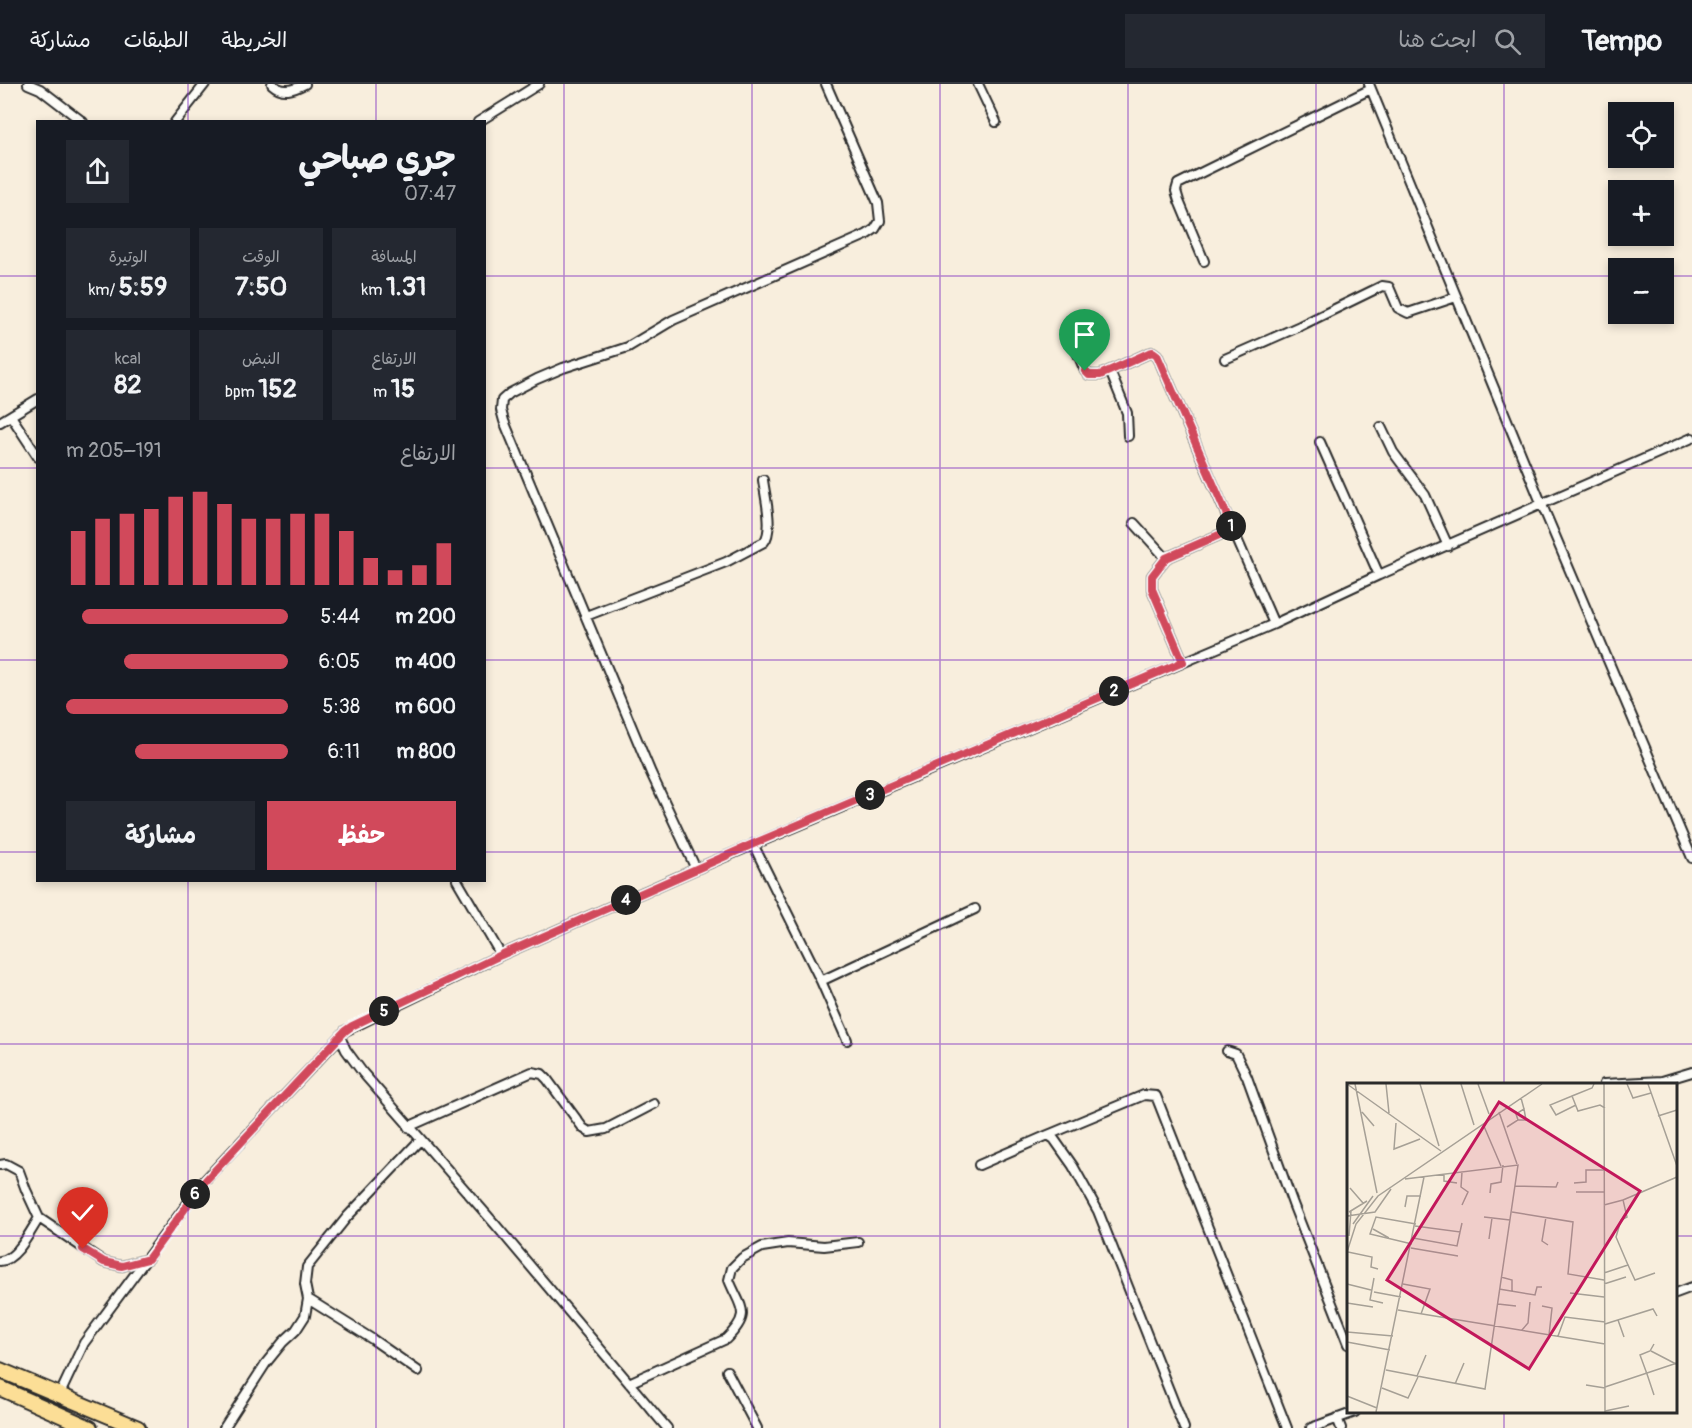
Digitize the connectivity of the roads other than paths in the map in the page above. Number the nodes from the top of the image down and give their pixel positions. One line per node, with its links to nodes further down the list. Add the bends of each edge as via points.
1 (28, 84): 9 (street)
2 (205, 84): 10 (street)
3 (272, 84): 4 (street, via 283,91)
4 (305, 84)
5 (539, 84): 11 (street)
6 (826, 84): 33 (street, via 878,203 880,221 875,229 674,320 628,347 537,379 502,400 504,421)
7 (978, 84): 12 (street)
8 (1370, 87): 13 (street, via 1176,187); 14 (street)
9 (80, 120)
10 (177, 120)
11 (481, 120)
12 (996, 122)
13 (1204, 261)
14 (1456, 297): 16 (street, via 1408,313 1398,308 1389,287 1382,286); 27 (street)
15 (1072, 340): 17 (street, via 1089,375)
16 (1226, 359)
17 (1110, 371): 22 (street, via 1127,413); 29 (street, via 1149,353 1157,355)
18 (36, 400): 19 (street)
19 (11, 416): 20 (street); 25 (street)
20 (0, 422)
21 (1381, 426): 30 (street, via 1393,452 1425,495)
22 (1128, 436)
23 (1692, 438): 27 (street)
24 (1320, 442): 32 (street)
25 (36, 454)
26 (763, 480): 33 (street, via 769,526 764,542 726,562)
27 (1542, 505): 30 (street); 37 (street)
28 (1134, 523): 31 (street)
29 (1233, 529): 31 (street); 34 (street)
30 (1448, 546): 32 (street)
31 (1166, 558): 35 (street, via 1152,576 1152,589)
32 (1380, 575): 34 (street)
33 (586, 616): 38 (street)
34 (1274, 624): 35 (street)
35 (1183, 662): 36 (street)
36 (753, 844): 38 (street); 42 (street)
37 (1692, 858)
38 (696, 869): 41 (street)
39 (459, 882): 41 (street)
40 (975, 909): 42 (street)
41 (501, 955): 43 (street, via 361,1022)
42 (821, 981): 44 (street)
43 (340, 1038): 49 (street, via 354,1062); 56 (street, via 206,1180)
44 (846, 1040)
45 (1227, 1051): 61 (street, via 1236,1054 1247,1077)
46 (1692, 1072): 47 (street, via 1662,1081)
47 (1623, 1083)
48 (654, 1104): 49 (street, via 606,1129 589,1132 547,1079 532,1072)
49 (408, 1127): 51 (street)
50 (1048, 1135): 53 (street); 75 (street, via 1073,1166 1098,1211); 76 (street, via 1144,1095 1156,1096)
51 (420, 1140): 60 (street, via 347,1217 307,1267 304,1284); 65 (street)
52 (0, 1165): 54 (street, via 19,1171)
53 (979, 1165)
54 (39, 1218): 56 (street, via 104,1262 122,1266); 57 (street, via 13,1256)
55 (858, 1242): 65 (street, via 824,1246 788,1243 762,1247 742,1258 732,1268 729,1280 742,1306 738,1328 726,1339)
56 (148, 1259): 67 (street, via 84,1343)
57 (0, 1261)
58 (1692, 1287): 59 (street)
59 (1677, 1293)
60 (308, 1299): 63 (street); 72 (street, via 305,1316 266,1363)
61 (1347, 1341)
62 (0, 1370): 67 (highway)
63 (418, 1371)
64 (727, 1371): 74 (street)
65 (629, 1383): 73 (street)
66 (0, 1388): 70 (highway)
67 (59, 1396): 71 (highway)
68 (1352, 1413): 69 (street)
69 (1337, 1418): 77 (street); 78 (street)
70 (90, 1428)
71 (138, 1428)
72 (224, 1428)
73 (667, 1428)
74 (756, 1428)
75 (1184, 1428)
76 (1287, 1428)
77 (1311, 1428)
78 (1341, 1428)

